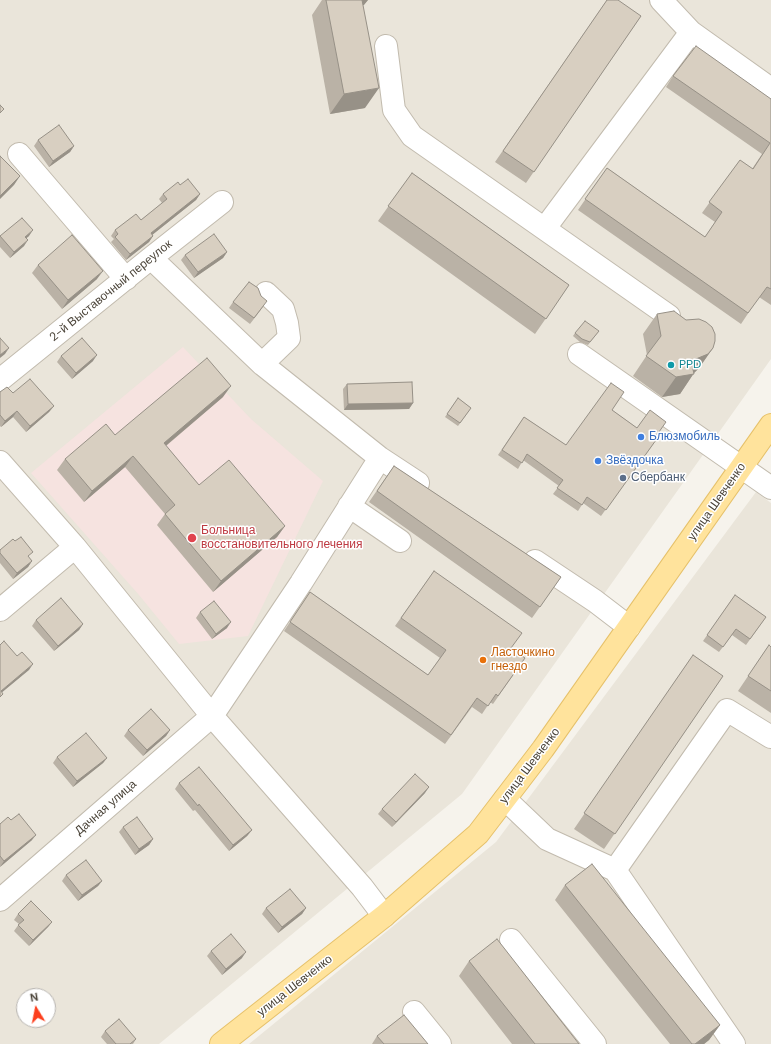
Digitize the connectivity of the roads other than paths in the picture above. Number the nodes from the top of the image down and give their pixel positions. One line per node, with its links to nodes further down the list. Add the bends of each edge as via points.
1 (666, 1): 2 (street)
2 (691, 32): 4 (street); 7 (street)
3 (386, 46): 7 (street, via 394,110 412,136)
4 (771, 89)
5 (19, 154): 9 (street)
6 (222, 202): 8 (street, 2-й Выставочный переулок)
7 (545, 228): 11 (street)
8 (151, 258): 9 (street, 2-й Выставочный переулок); 13 (street)
9 (126, 279): 14 (street, 2-й Выставочный переулок)
10 (266, 294): 13 (street, via 283,309 289,338)
11 (669, 316)
12 (579, 354): 18 (street)
13 (262, 364): 16 (street)
14 (0, 380)
15 (771, 425): 18 (main road, улица Шевченко)
16 (380, 458): 20 (street); 21 (street, Дачная улица)
17 (0, 462): 23 (street)
18 (742, 467): 19 (street); 26 (main road, улица Шевченко)
19 (771, 488)
20 (432, 493)
21 (349, 506): 22 (street); 27 (street, Дачная улица)
22 (400, 541)
23 (75, 547): 25 (street); 27 (street)
24 (517, 549): 26 (street)
25 (0, 610)
26 (630, 627): 29 (main road, улица Шевченко)
27 (212, 716): 31 (street, Дачная улица); 32 (street, via 362,887)
28 (771, 737): 30 (street, via 727,710)
29 (505, 799): 30 (street, via 547,839); 32 (main road, улица Шевченко, via 478,834)
30 (615, 870): 38 (street)
31 (0, 900)
32 (384, 916): 35 (main road, улица Шевченко)
33 (511, 940): 37 (street)
34 (414, 1012): 36 (street)
35 (221, 1044)
36 (440, 1044)
37 (595, 1044)
38 (734, 1044)

